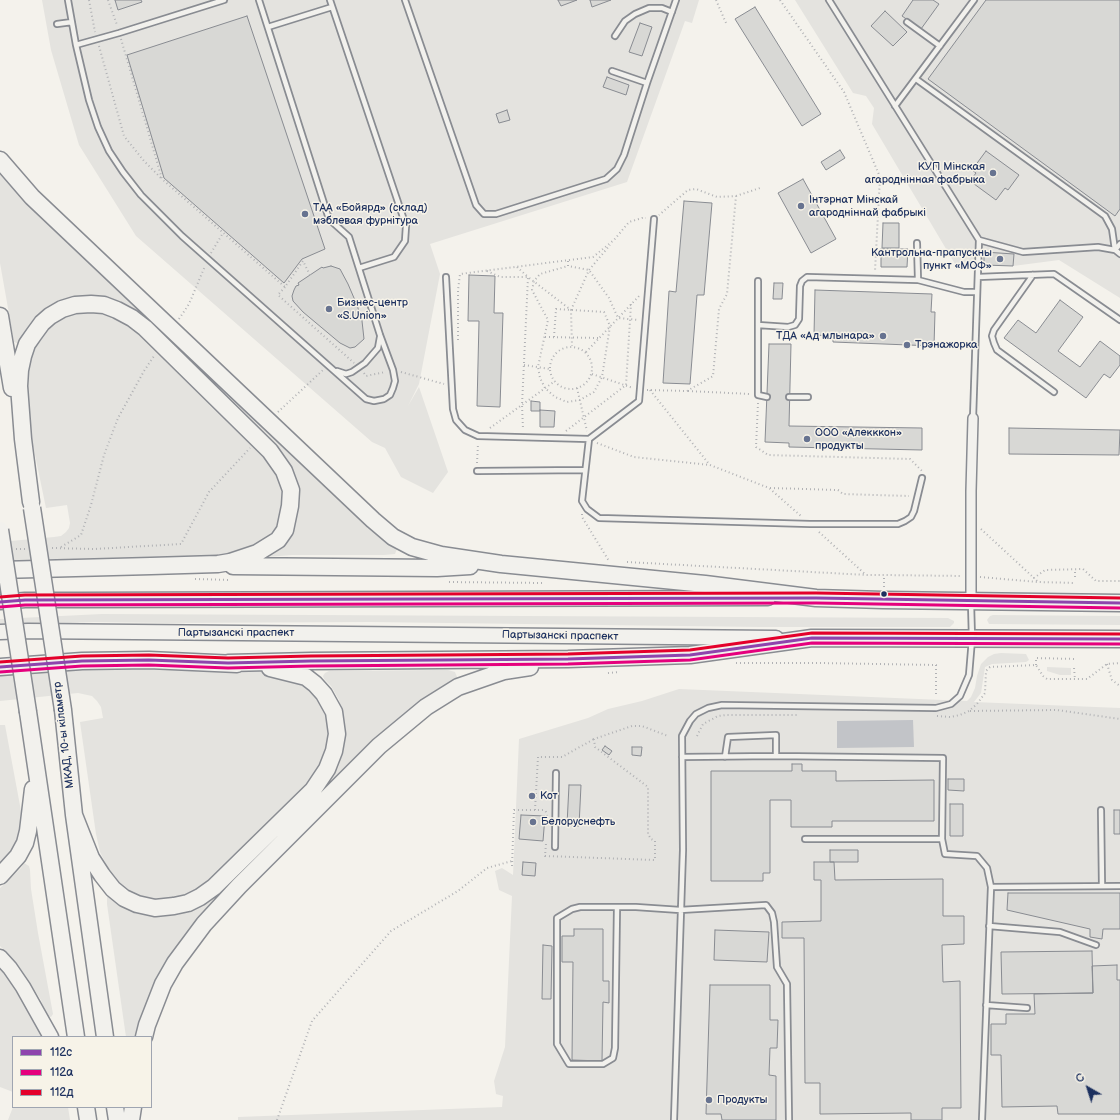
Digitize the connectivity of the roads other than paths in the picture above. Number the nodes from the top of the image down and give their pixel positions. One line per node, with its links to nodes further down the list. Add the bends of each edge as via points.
1 (68, 0): 11 (lane)
2 (224, 0): 16 (lane)
3 (259, 0): 14 (lane)
4 (330, 0): 9 (lane)
5 (405, 0): 20 (lane, via 476,205 484,214 496,214 606,179 617,169 624,155)
6 (676, 0): 10 (lane)
7 (829, 0): 21 (lane)
8 (973, 0): 17 (lane)
9 (332, 7): 14 (lane); 29 (lane, via 406,226 406,241 394,257)
10 (672, 12): 15 (lane, via 662,8 649,8 625,21); 20 (lane)
11 (72, 22): 13 (lane); 16 (lane)
12 (907, 22): 17 (lane)
13 (57, 24)
14 (268, 27): 29 (lane, via 329,218 349,237)
15 (615, 36)
16 (76, 45): 40 (lane, via 98,127 109,151 141,195)
17 (940, 46): 19 (lane)
18 (612, 71): 20 (lane)
19 (916, 79): 21 (lane); 27 (lane, via 1105,216 1112,229)
20 (647, 83)
21 (895, 106): 24 (lane)
22 (0, 160): 52 (highway, via 32,197 393,537 421,550 441,555)
23 (654, 219): 46 (lane, via 639,401)
24 (979, 240): 27 (lane, via 1023,252 1098,247); 32 (lane)
25 (917, 243): 33 (lane)
26 (1120, 244): 27 (lane)
27 (1115, 250): 28 (lane)
28 (1120, 254)
29 (359, 268): 39 (lane)
30 (1033, 275): 32 (lane); 37 (lane, via 1054,274); 41 (lane, via 992,336 998,350)
31 (446, 277): 46 (lane, via 453,409 456,420 465,430 478,436)
32 (978, 278): 35 (lane)
33 (918, 280): 35 (lane, via 964,292); 38 (lane, via 806,277 800,286 799,319 795,325)
34 (758, 281): 38 (lane)
35 (977, 292): 45 (lane)
36 (0, 316): 50 (highway, МКАД, 10-ы кіламетр)
37 (1120, 320)
38 (758, 325): 42 (lane, via 758,395)
39 (380, 335): 40 (lane, via 378,348 359,368 346,374); 40 (lane, via 395,381 390,395 384,400 366,399)
40 (334, 370)
41 (1054, 392)
42 (767, 397)
43 (789, 397): 44 (lane)
44 (808, 397)
45 (973, 418): 56 (street)
46 (589, 439): 47 (lane)
47 (585, 470): 48 (lane); 49 (lane, via 582,501 587,510 599,518 810,524 898,524 906,521 914,511)
48 (477, 471)
49 (923, 476)
50 (31, 505): 53 (highway, via 19,386 20,370 27,344 42,323 62,309 91,304 117,310 132,318 162,343 258,438 279,462 291,490 285,530 278,540 257,553 230,562); 72 (highway, МКАД, 10-ы кіламетр, bridge, via 63,710)
51 (0, 530): 69 (highway, bridge)
52 (502, 564): 53 (highway, via 437,568); 55 (highway)
53 (151, 566): 54 (highway)
54 (0, 570)
55 (816, 598): 56 (highway); 57 (main road)
56 (971, 601): 58 (highway); 61 (lane)
57 (0, 602)
58 (1120, 602)
59 (0, 632): 60 (main road, Партызанскі праспект)
60 (812, 638): 61 (highway, Партызанскі праспект); 63 (highway, via 690,655)
61 (972, 639): 62 (highway, Партызанскі праспект); 68 (lane, via 969,675 960,696 951,704 936,708 722,705 708,708 696,714 690,721 682,736)
62 (1120, 640)
63 (568, 659): 64 (highway); 90 (highway, via 504,671 458,687 426,708 379,746 204,924 163,984)
64 (228, 663): 65 (highway, via 82,661); 72 (highway, via 262,667 306,677 324,694 334,712 337,741 327,769 313,790 214,887 188,903 155,908 137,904 113,889 91,858)
65 (0, 667)
66 (725, 756): 67 (lane); 67 (lane, via 728,737 776,735); 68 (lane)
67 (776, 756): 74 (lane, via 943,758)
68 (682, 757): 81 (lane, via 683,850)
69 (34, 758): 76 (highway, via 32,805 25,843 18,856); 88 (highway)
70 (556, 773): 75 (lane)
71 (1101, 810): 77 (lane)
72 (74, 815): 89 (highway, МКАД, 10-ы кіламетр)
73 (805, 839): 74 (lane)
74 (942, 839): 79 (lane, via 945,854 977,856 987,868)
75 (555, 847)
76 (0, 876)
77 (1102, 886): 78 (lane); 79 (lane)
78 (1120, 886)
79 (990, 887): 82 (lane)
80 (617, 908): 80 (lane, via 576,908 557,918 557,1044 569,1064 603,1064 613,1058); 81 (lane)
81 (680, 910): 98 (lane); 99 (lane, via 766,905 772,913 777,967 787,984)
82 (989, 926): 83 (lane, via 1060,932); 85 (lane)
83 (1096, 946)
84 (0, 957): 87 (main road, via 23,987)
85 (986, 1006): 86 (lane); 100 (lane)
86 (1027, 1008)
87 (50, 1036)
88 (76, 1036)
89 (105, 1036)
90 (144, 1036)
91 (81, 1108): 95 (main road)
92 (86, 1108): 95 (highway)
93 (115, 1108): 96 (highway)
94 (134, 1108): 97 (highway)
95 (87, 1120)
96 (117, 1120)
97 (131, 1120)
98 (674, 1120)
99 (789, 1120)
100 (982, 1120)

